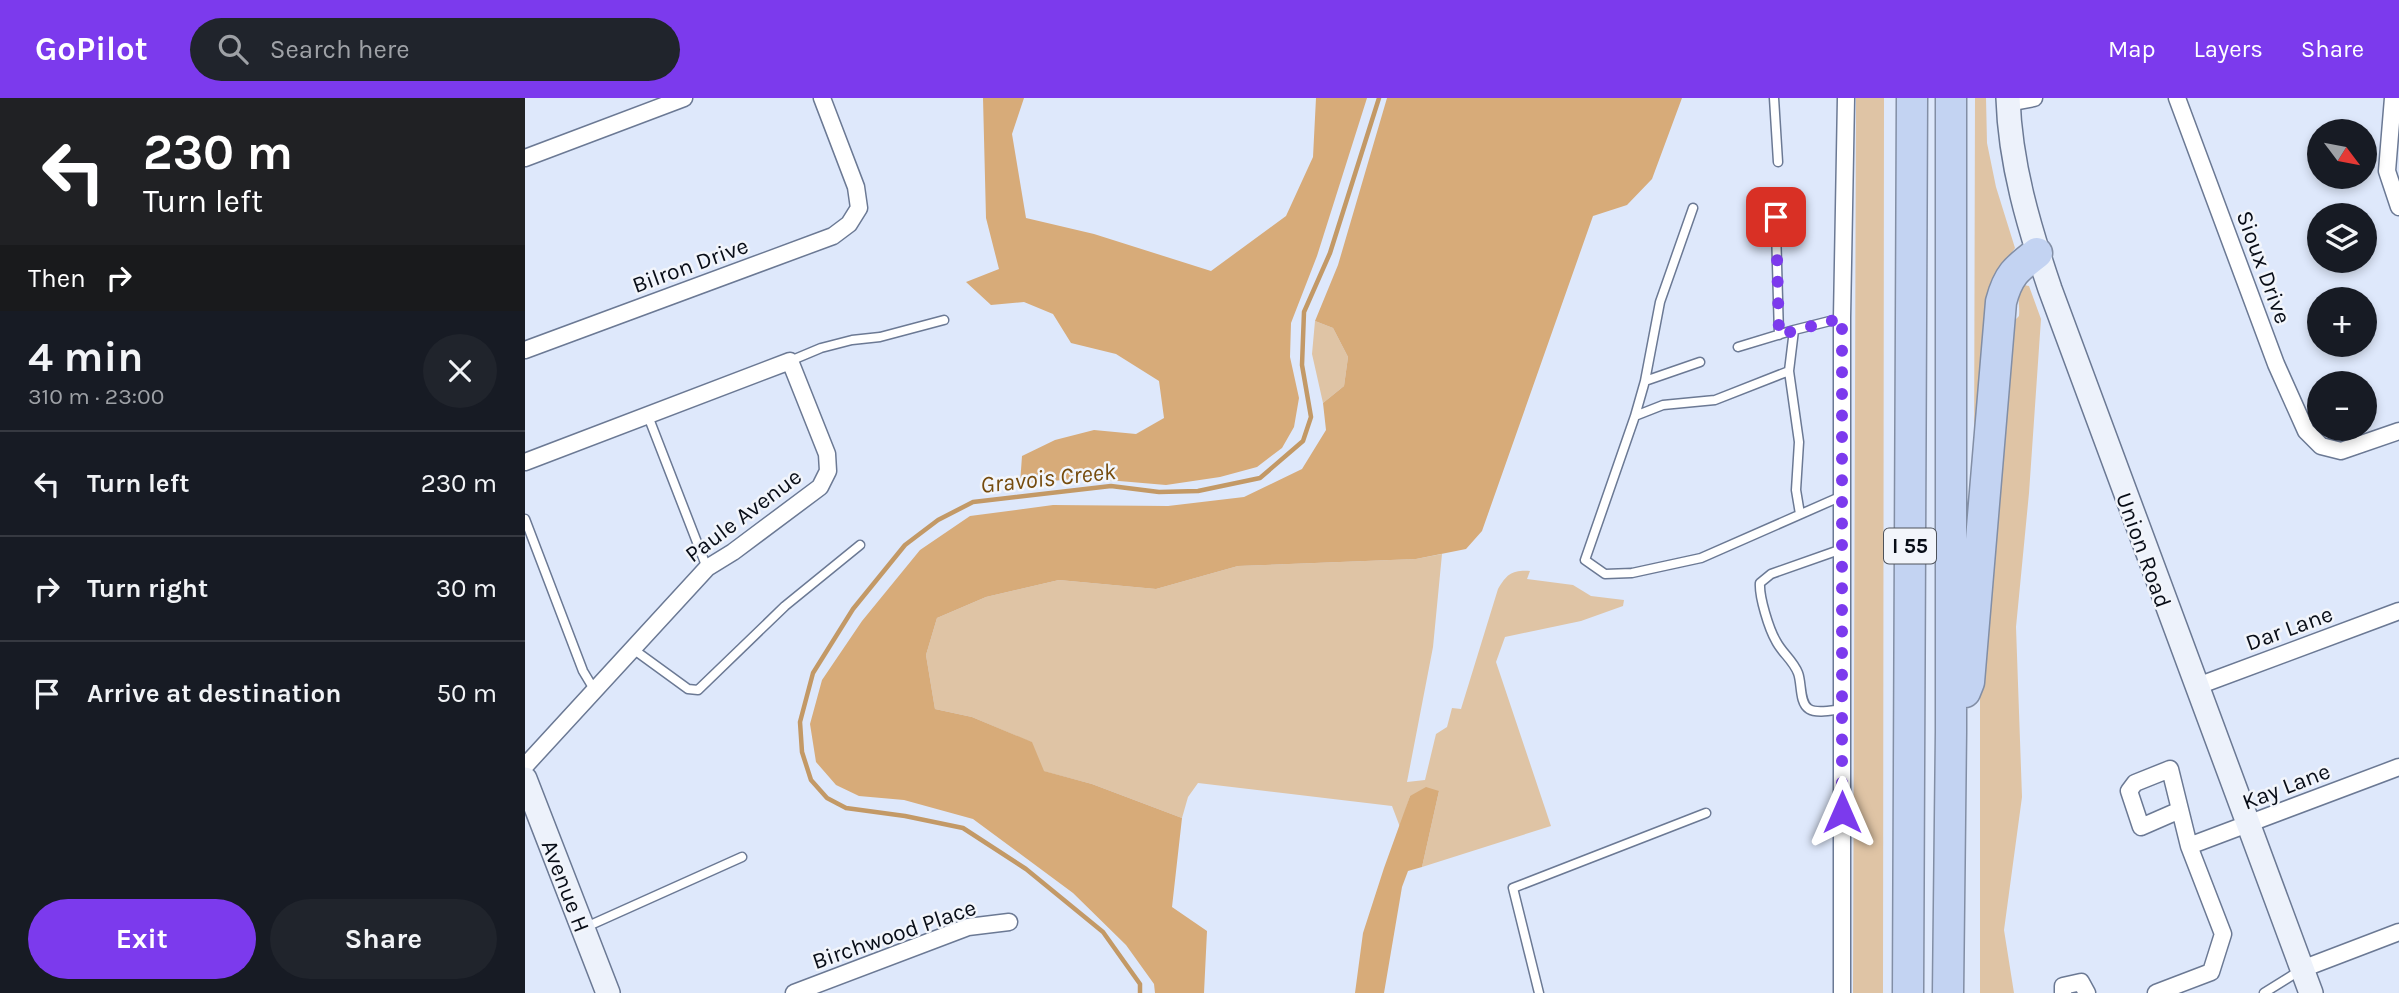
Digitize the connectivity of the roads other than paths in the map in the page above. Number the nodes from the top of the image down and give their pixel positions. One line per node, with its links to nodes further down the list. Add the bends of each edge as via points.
1 (684, 98): 11 (street)
2 (822, 98): 22 (street, Bilron Drive, via 856,187 859,208 849,224 833,236)
3 (1774, 98): 12 (lane)
4 (1846, 98): 17 (street)
5 (1912, 98): 59 (highway, I 55)
6 (1951, 98): 42 (highway, I 55)
7 (2034, 98): 10 (street)
8 (2176, 98): 29 (street, Sioux Drive, via 2276,364 2307,431 2321,446 2341,451)
9 (2393, 98): 14 (street, via 2387,171)
10 (2008, 101): 16 (main road, Union Road, via 2019,186)
11 (525, 158)
12 (1778, 162)
13 (1775, 193): 20 (lane)
14 (2399, 207)
15 (1693, 208): 26 (lane, via 1660,302)
16 (2037, 253): 39 (main road, Union Road); 42 (highway, via 2014,271 2001,302 1969,682)
17 (1842, 318): 19 (lane); 31 (street)
18 (944, 320): 23 (lane, via 842,342)
19 (1794, 330): 20 (lane); 25 (lane)
20 (1779, 335): 21 (lane)
21 (1738, 348)
22 (525, 350)
23 (790, 361): 27 (street); 36 (street, Paule Avenue, via 827,454 828,471 820,487 807,498)
24 (1700, 362): 26 (lane)
25 (1789, 371): 28 (lane, via 1715,400 1663,405); 32 (lane, via 1799,442 1796,490)
26 (1645, 381): 28 (lane)
27 (648, 416): 30 (street); 36 (lane)
28 (1635, 416): 32 (lane, via 1585,560 1605,575 1701,558)
29 (2399, 431)
30 (525, 462)
31 (1842, 496): 32 (lane); 35 (street)
32 (1800, 514)
33 (525, 519): 40 (lane, via 583,671)
34 (860, 545): 38 (lane, via 785,606 698,690 688,689)
35 (1842, 549): 41 (street); 41 (lane, via 1771,575 1760,583 1759,592 1776,642 1798,674 1804,705 1817,711)
36 (707, 568): 38 (street, Paule Avenue)
37 (2399, 611): 39 (street, Dar Lane)
38 (633, 649): 40 (street, Paule Avenue)
39 (2195, 687): 48 (main road, Union Road)
40 (595, 691): 43 (street, Paule Avenue)
41 (1842, 709): 58 (street)
42 (1951, 732): 60 (highway, I 55)
43 (525, 766)
44 (2399, 767): 48 (street, Kay Lane)
45 (527, 789): 52 (main road, Avenue H)
46 (2180, 810): 49 (street)
47 (1706, 813): 57 (lane, via 1513,888)
48 (2247, 825): 49 (street, Kay Lane); 54 (main road, Union Road)
49 (2189, 846): 63 (street, via 2223,934 2211,972)
50 (742, 858): 52 (lane)
51 (1009, 922): 56 (street, Birchwood Place, via 968,927)
52 (583, 928): 55 (main road, Avenue H)
53 (2399, 932): 54 (street)
54 (2302, 969): 64 (lane); 65 (main road, Union Road)
55 (608, 993)
56 (795, 993)
57 (1539, 993)
58 (1842, 993)
59 (1908, 993)
60 (1948, 993)
61 (2063, 993): 62 (street, via 2063,986 2081,982)
62 (2087, 993)
63 (2156, 993)
64 (2264, 993)
65 (2311, 993)

